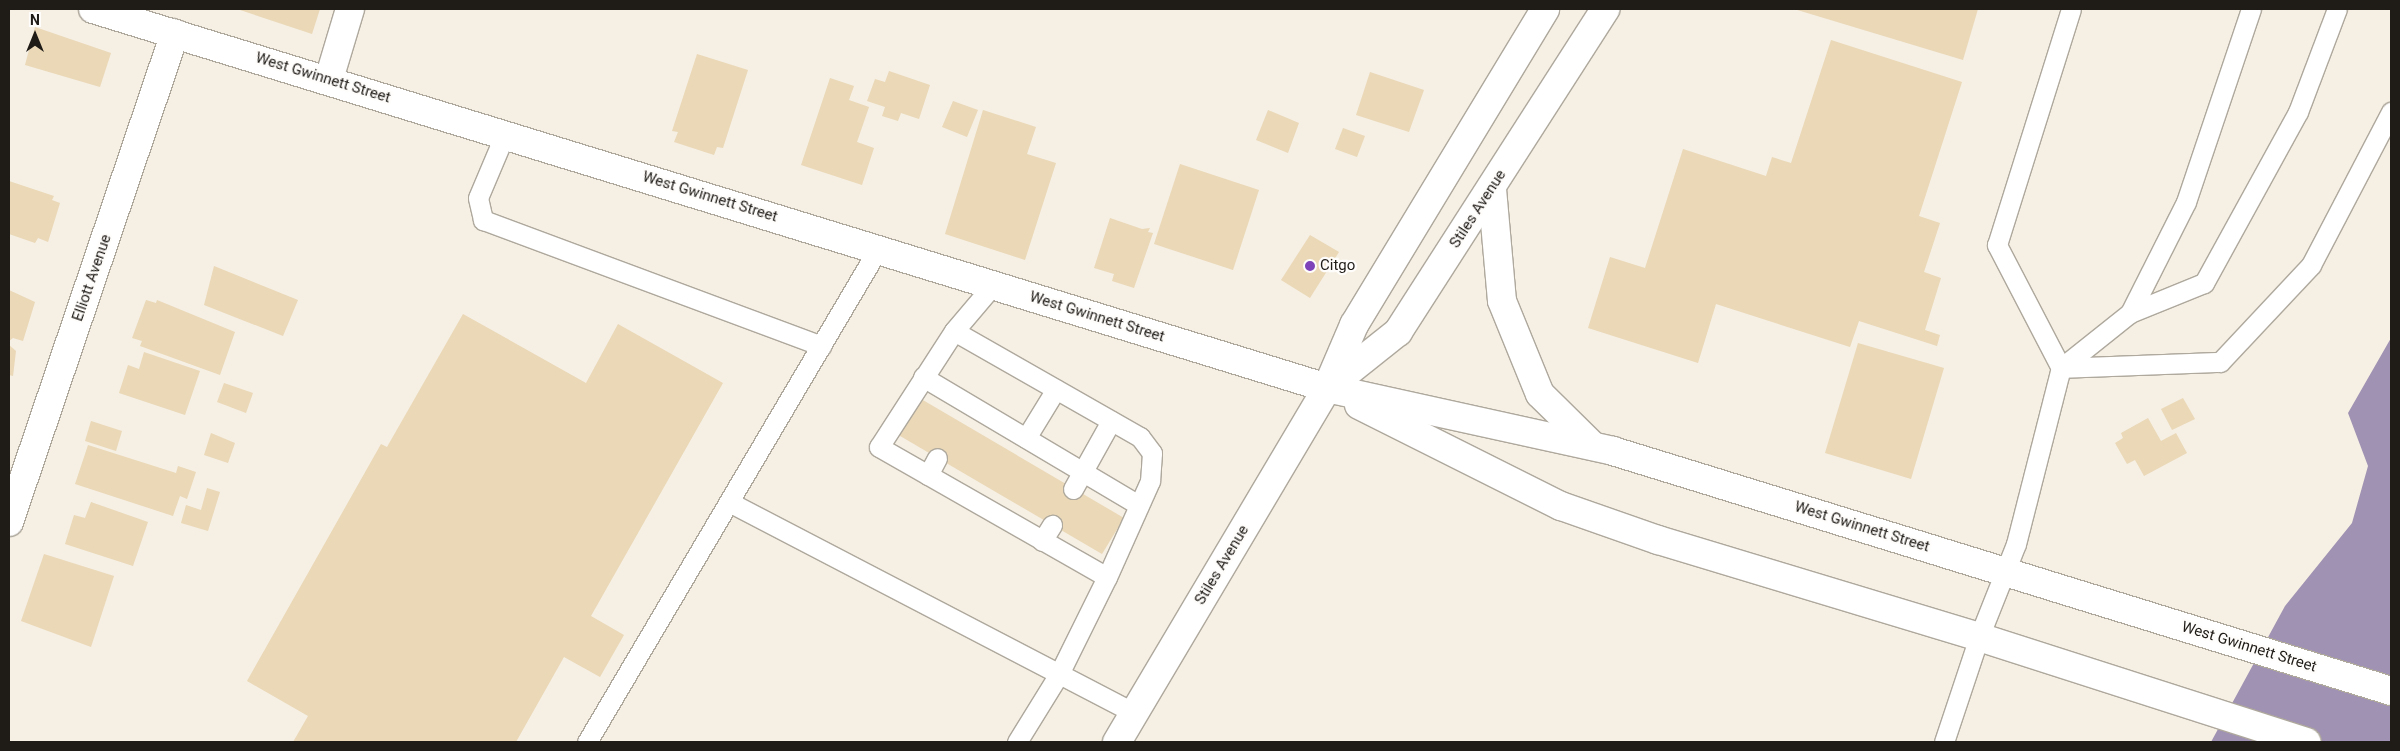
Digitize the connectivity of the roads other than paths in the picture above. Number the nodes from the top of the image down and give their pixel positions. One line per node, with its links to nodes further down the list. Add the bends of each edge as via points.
1 (93, 9): 8 (main road, West Gwinnett Street)
2 (350, 9): 9 (main road)
3 (1545, 9): 20 (main road, Stiles Avenue, via 1354,325)
4 (1605, 9): 12 (main road, Stiles Avenue)
5 (2071, 9): 18 (lane, via 1997,245)
6 (2252, 9): 15 (lane, via 2186,202)
7 (2337, 9): 15 (lane, via 2298,112 2204,283)
8 (175, 34): 9 (main road, West Gwinnett Street); 31 (main road, Elliott Avenue)
9 (329, 79): 11 (main road, West Gwinnett Street)
10 (2391, 112): 18 (lane, via 2311,265 2220,362)
11 (505, 134): 13 (main road, West Gwinnett Street); 17 (lane, via 478,198 483,220)
12 (1492, 189): 20 (main road, Stiles Avenue, via 1398,332); 24 (main road, via 1502,302 1540,394)
13 (878, 249): 14 (main road, West Gwinnett Street); 17 (lane)
14 (993, 285): 16 (lane); 20 (main road, West Gwinnett Street)
15 (2130, 313): 18 (lane)
16 (954, 332): 19 (lane); 21 (lane)
17 (821, 346): 29 (lane)
18 (2061, 368): 32 (lane)
19 (923, 377): 23 (lane, via 962,413); 27 (lane, via 879,447)
20 (1327, 388): 24 (main road, West Gwinnett Street); 34 (main road, West Gwinnett Street, via 1561,506 1658,540); 37 (main road, Stiles Avenue)
21 (1056, 389): 22 (lane); 23 (lane)
22 (1111, 421): 26 (lane); 30 (lane, via 1140,437 1152,453 1150,481)
23 (1026, 438): 26 (lane)
24 (1593, 446): 32 (main road, West Gwinnett Street)
25 (937, 458): 27 (lane)
26 (1084, 473): 28 (lane); 30 (lane)
27 (928, 474): 33 (lane, via 1047,533)
28 (1073, 489)
29 (729, 502): 35 (lane); 38 (lane)
30 (1139, 505): 33 (lane)
31 (9, 522)
32 (2007, 572): 34 (lane); 36 (main road, West Gwinnett Street)
33 (1107, 577): 35 (lane)
34 (1979, 637): 41 (lane); 42 (main road, West Gwinnett Street)
35 (1059, 674): 37 (lane); 39 (lane)
36 (2391, 691)
37 (1134, 713): 40 (main road, Stiles Avenue)
38 (587, 742)
39 (1018, 742)
40 (1117, 742)
41 (1944, 742)
42 (2307, 742)

